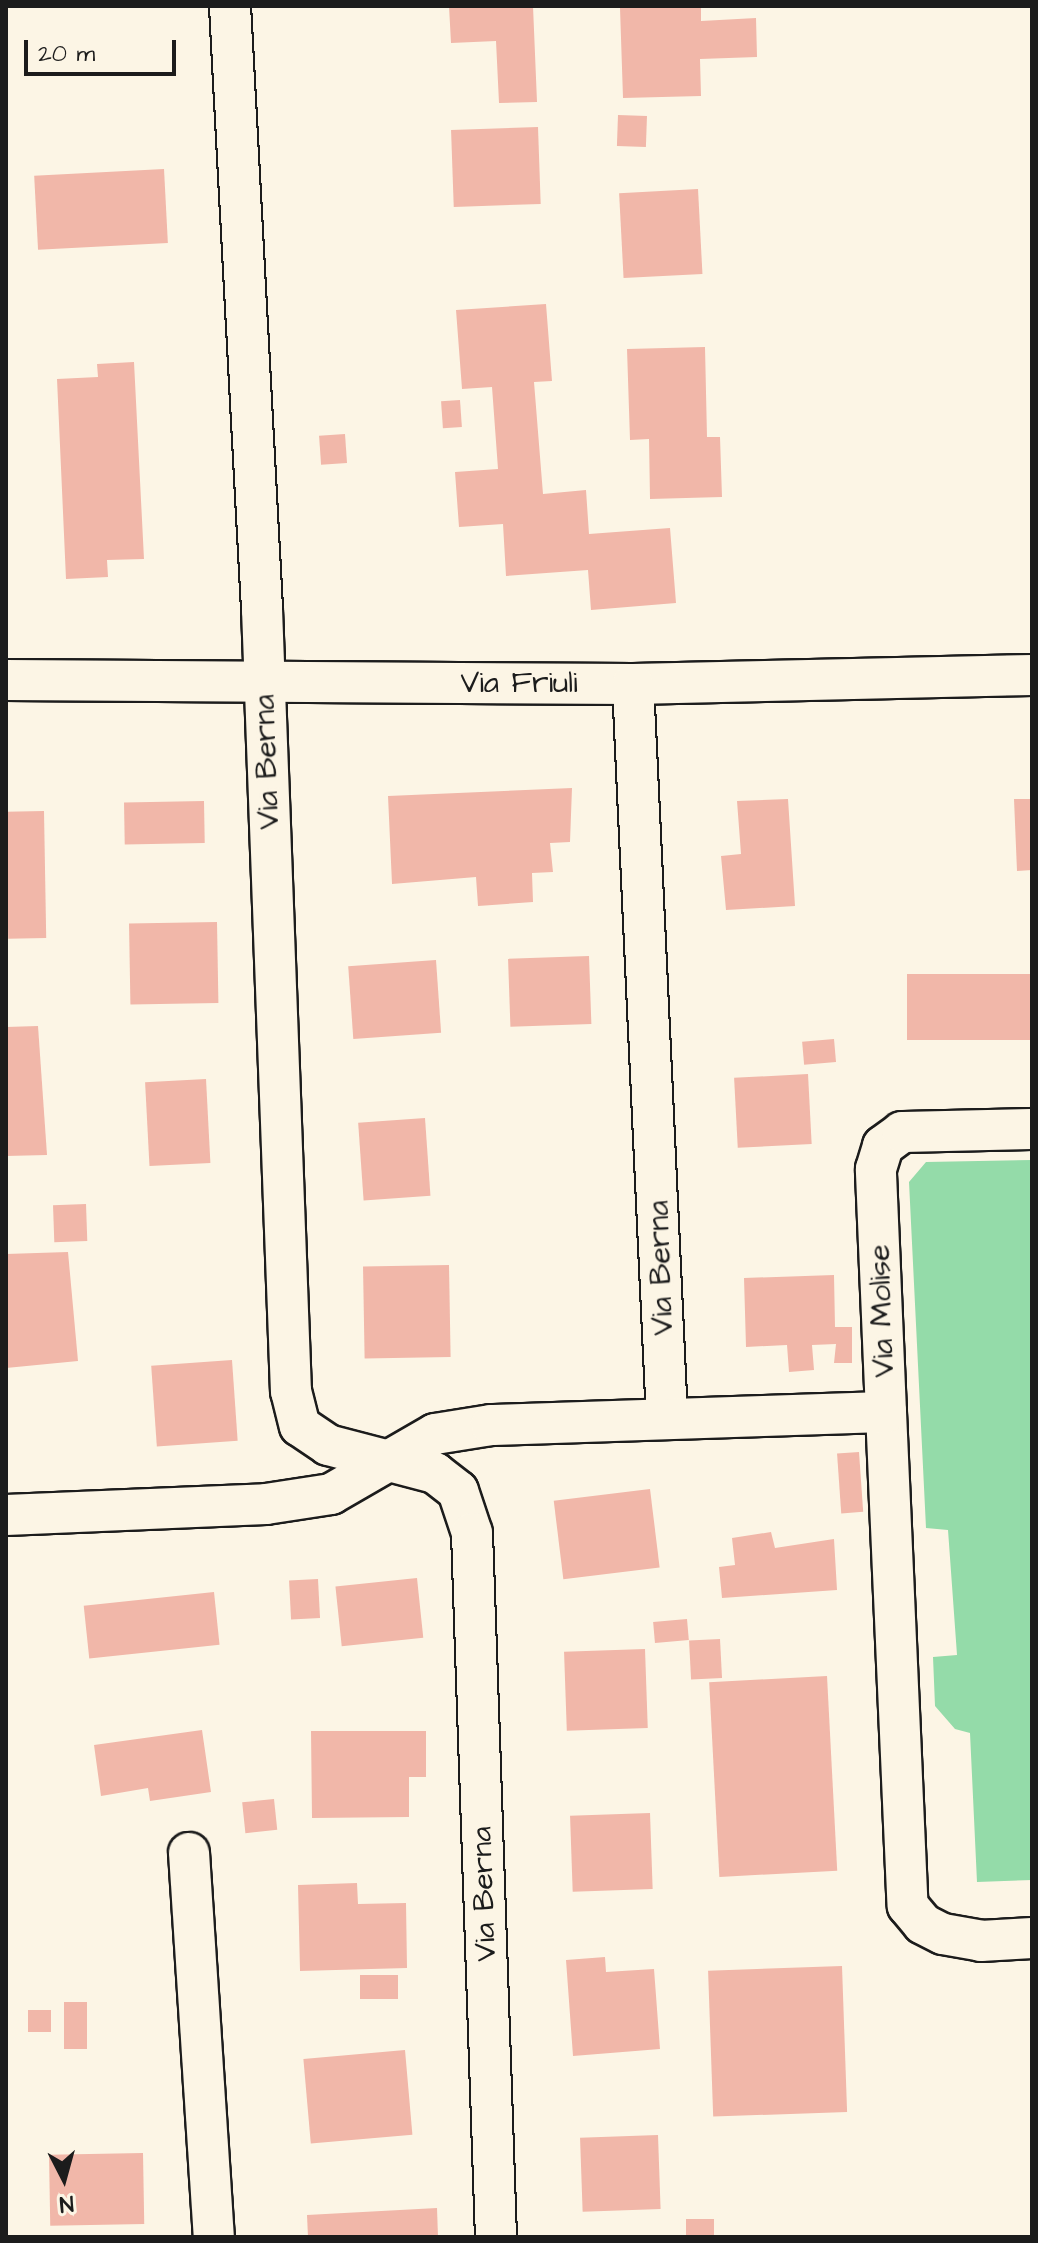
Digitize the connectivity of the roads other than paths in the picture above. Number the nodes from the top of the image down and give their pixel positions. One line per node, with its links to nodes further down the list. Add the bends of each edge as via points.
1 (230, 6): 4 (street, Via Berna)
2 (1032, 675): 5 (street, Via Friuli)
3 (6, 680): 4 (street, Via Friuli)
4 (264, 682): 5 (street, Via Friuli); 9 (street, Via Berna, via 291,1391 300,1426 328,1445)
5 (633, 684): 8 (street, Via Berna)
6 (1032, 1129): 7 (street, Via Molise, via 902,1132 883,1146 876,1169)
7 (886, 1412): 8 (street, Via Molise); 12 (street, via 908,1906 933,1929 981,1941)
8 (667, 1418): 9 (street, via 491,1425 435,1434)
9 (383, 1462): 10 (street, via 331,1494 266,1504); 14 (street, Via Berna, via 435,1473 458,1491 472,1533)
10 (6, 1515)
11 (189, 1853): 13 (street)
12 (1032, 1938)
13 (214, 2237)
14 (496, 2237)

